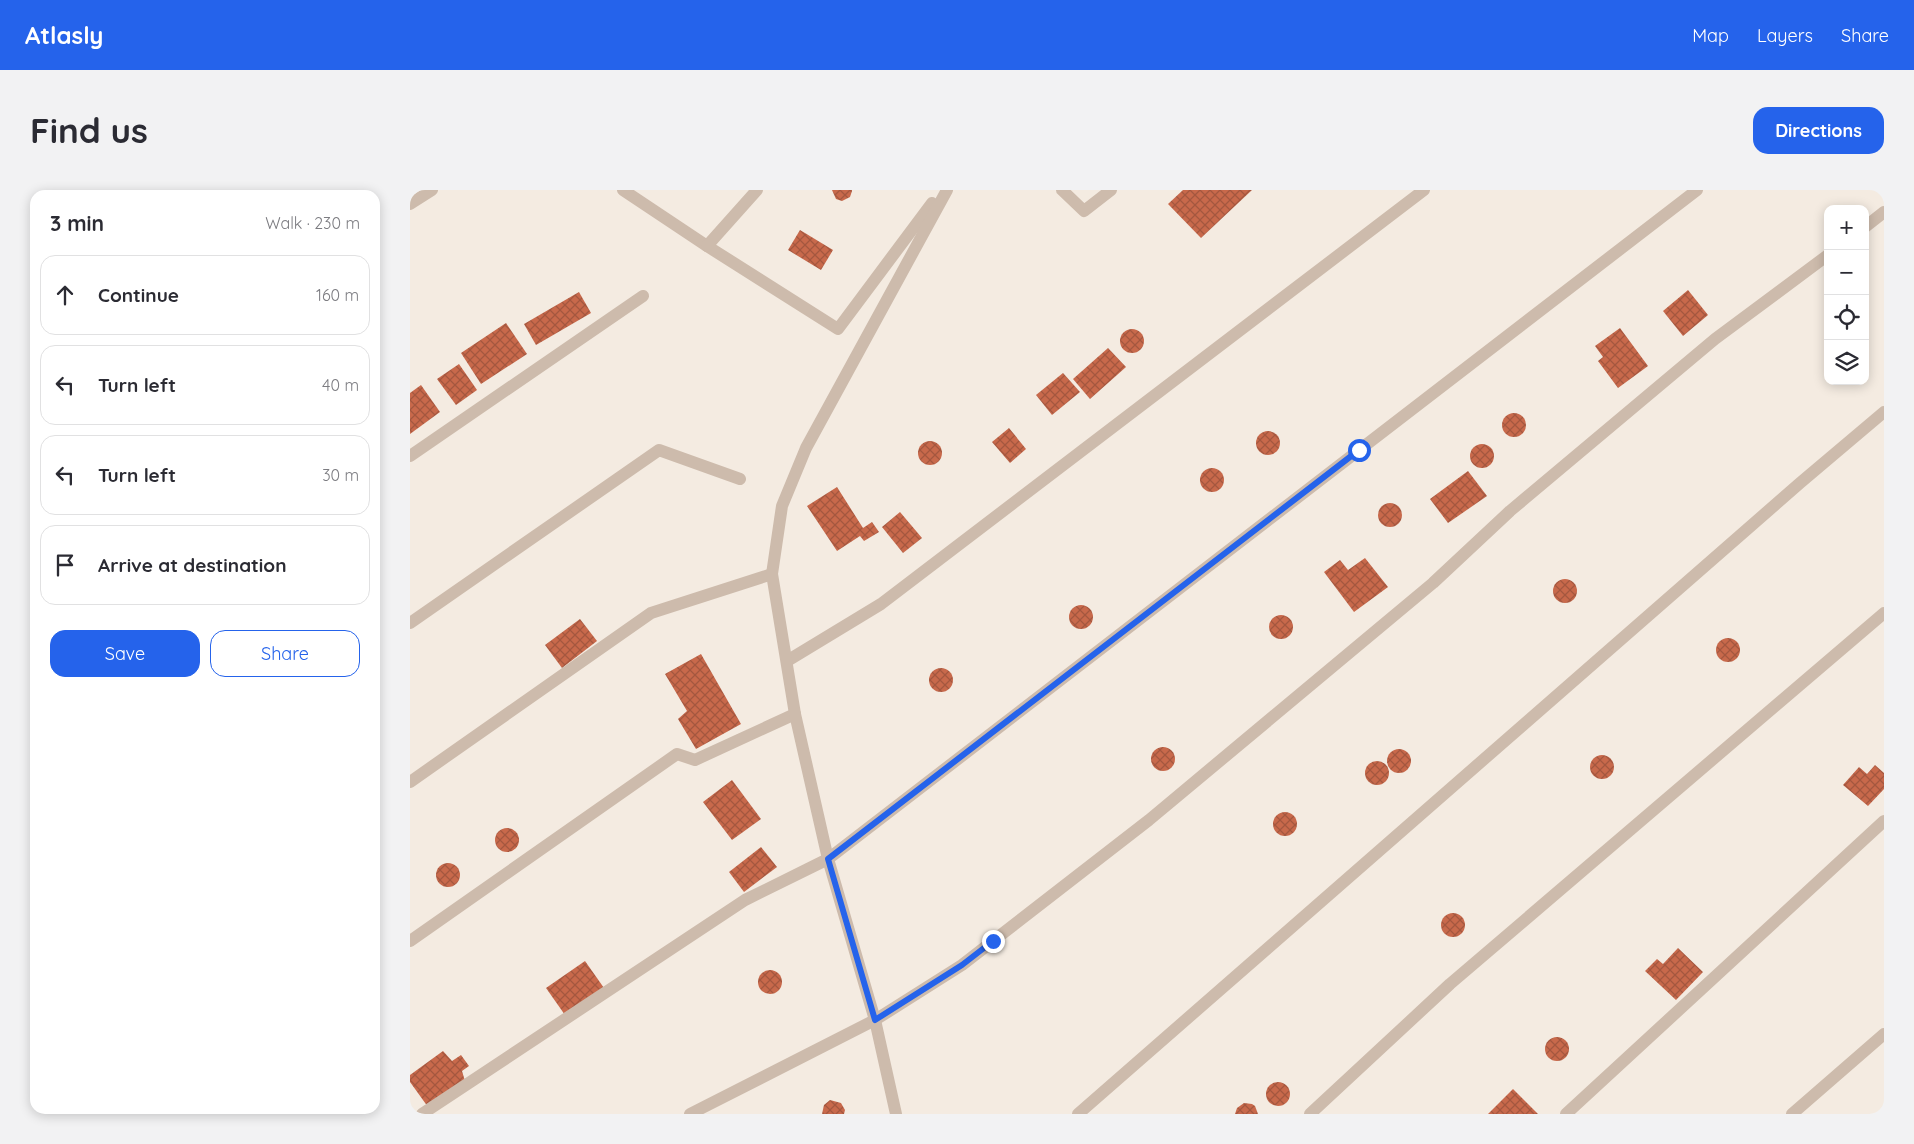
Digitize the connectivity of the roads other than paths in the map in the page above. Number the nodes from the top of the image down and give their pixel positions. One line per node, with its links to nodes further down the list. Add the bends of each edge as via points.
1 (432, 190): 10 (street)
2 (623, 190): 13 (street)
3 (757, 190): 13 (street)
4 (943, 190): 13 (street, via 838,329)
5 (947, 190): 19 (street, via 806,448 782,506)
6 (1062, 190): 7 (street, via 1084,211)
7 (1111, 190)
8 (1424, 190): 22 (street, via 881,604)
9 (1697, 190): 26 (street)
10 (410, 204)
11 (1884, 212): 12 (street)
12 (1869, 223)
13 (707, 246)
14 (1824, 258): 28 (street, via 1715,339 1510,511 1433,583 1149,820 962,965)
15 (643, 296): 17 (street)
16 (1884, 412): 33 (street)
17 (410, 456)
18 (740, 479): 21 (street, via 658,450)
19 (772, 574): 22 (street); 24 (street, via 650,613)
20 (1884, 612): 34 (street, via 1450,984)
21 (410, 622)
22 (787, 661): 23 (street)
23 (795, 714): 26 (street); 27 (street, via 695,760 677,754)
24 (410, 782)
25 (1884, 821): 35 (street)
26 (828, 859): 28 (street); 30 (street, via 745,900)
27 (410, 941)
28 (875, 1020): 31 (street); 32 (street)
29 (1884, 1034): 36 (street)
30 (422, 1114)
31 (690, 1114)
32 (896, 1114)
33 (1078, 1114)
34 (1310, 1114)
35 (1566, 1114)
36 (1792, 1114)

